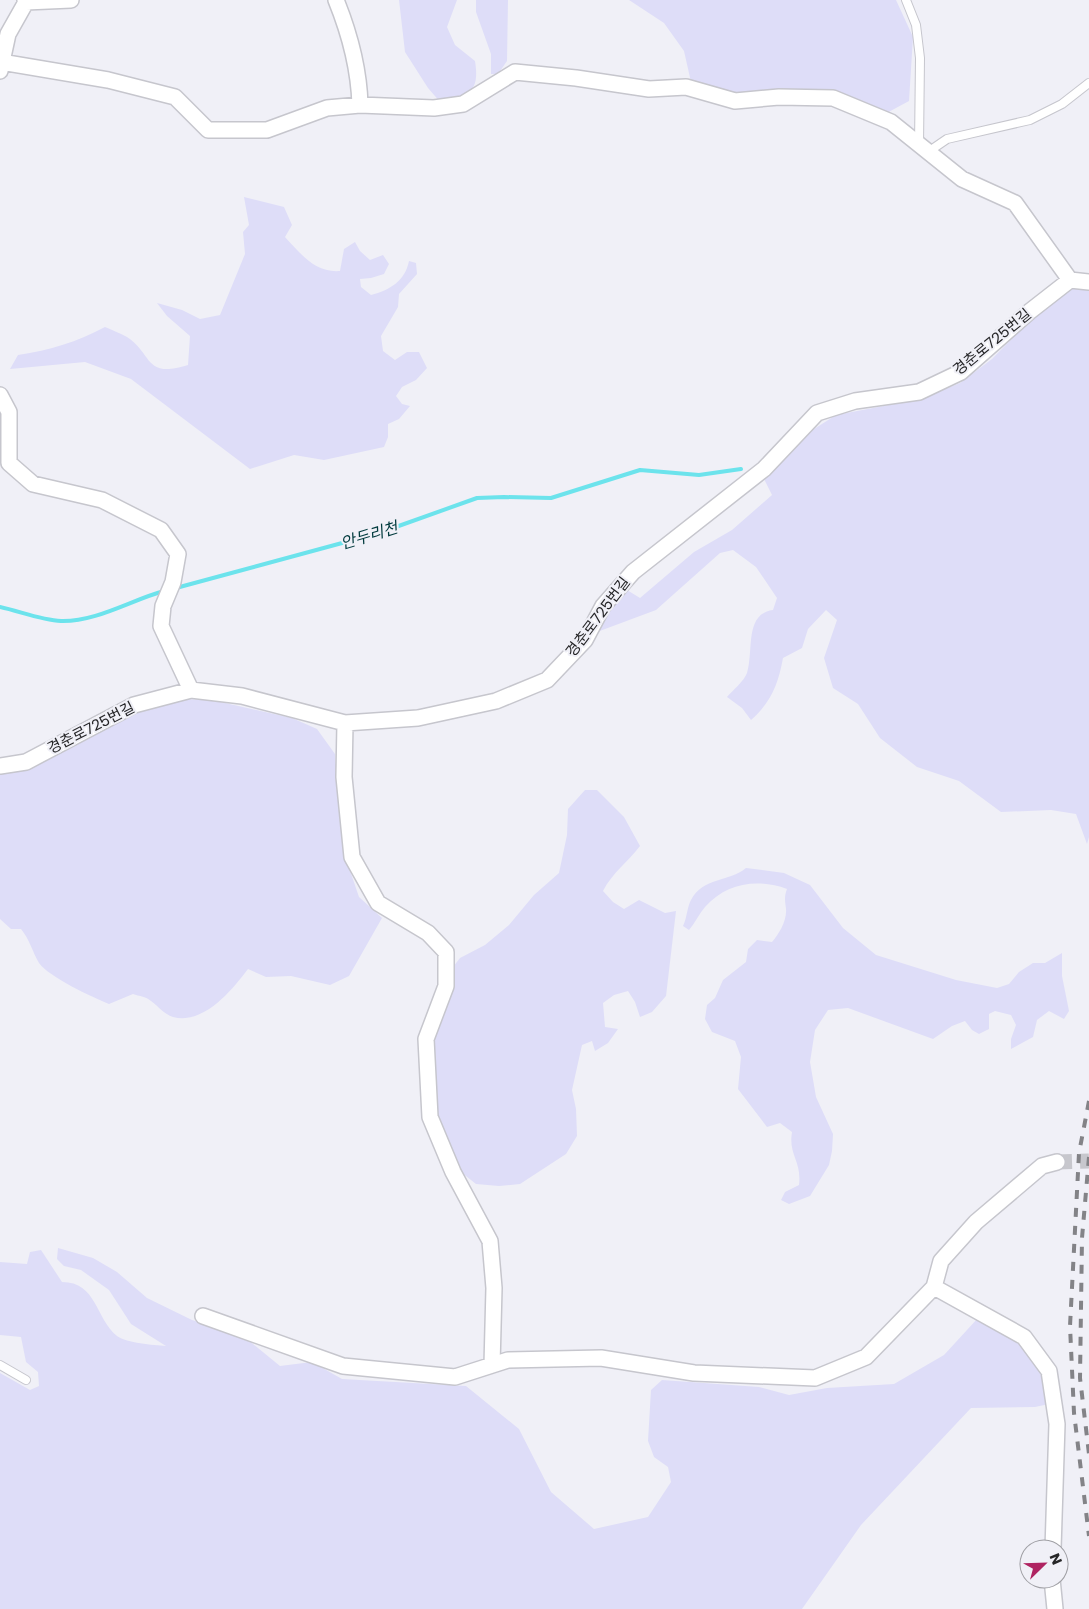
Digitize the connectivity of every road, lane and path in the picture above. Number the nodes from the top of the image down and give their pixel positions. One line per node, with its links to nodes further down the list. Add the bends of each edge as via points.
1 (71, 0): 4 (street)
2 (336, 0): 7 (street, via 345,22 360,89)
3 (906, 0): 8 (lane, via 916,25 919,50)
4 (26, 1): 5 (street, via 8,34)
5 (0, 67): 7 (street, via 108,80 175,98 208,130 267,130 327,108)
6 (1089, 83): 8 (lane, via 1062,104 1030,120 947,139)
7 (360, 105): 8 (street, via 434,108 463,104 515,72 649,89 686,87 735,101 779,97 833,98 890,122)
8 (923, 148): 9 (street, via 962,179 1015,202)
9 (1070, 280): 10 (street); 13 (street, 경춘로725번길, via 961,372 919,392 855,401 817,413 764,469 632,572 603,606 585,640 547,680 488,703 418,718)
10 (1089, 282)
11 (0, 395): 12 (street, via 9,412 9,463 33,484 102,500 161,530 178,554 173,582 163,606 161,626)
12 (191, 690): 13 (street, 경춘로725번길, via 242,696); 14 (street, 경춘로725번길, via 134,705 26,762)
13 (345, 723): 19 (street, via 344,778 352,857 378,903 428,933 446,952 446,986 426,1039 430,1117 453,1172 490,1241 494,1288)
14 (0, 766)
15 (1057, 1162): 16 (street, via 1042,1166 976,1222 941,1260)
16 (934, 1288): 19 (street, via 866,1357 815,1378 694,1372 601,1358 508,1360); 21 (street, via 1024,1337 1049,1371 1057,1424)
17 (203, 1316): 19 (street, via 343,1366 455,1377)
18 (0, 1365): 20 (lane)
19 (492, 1365)
20 (26, 1380)
21 (1053, 1539)
22 (1053, 1589): 23 (street)
23 (1055, 1609)

